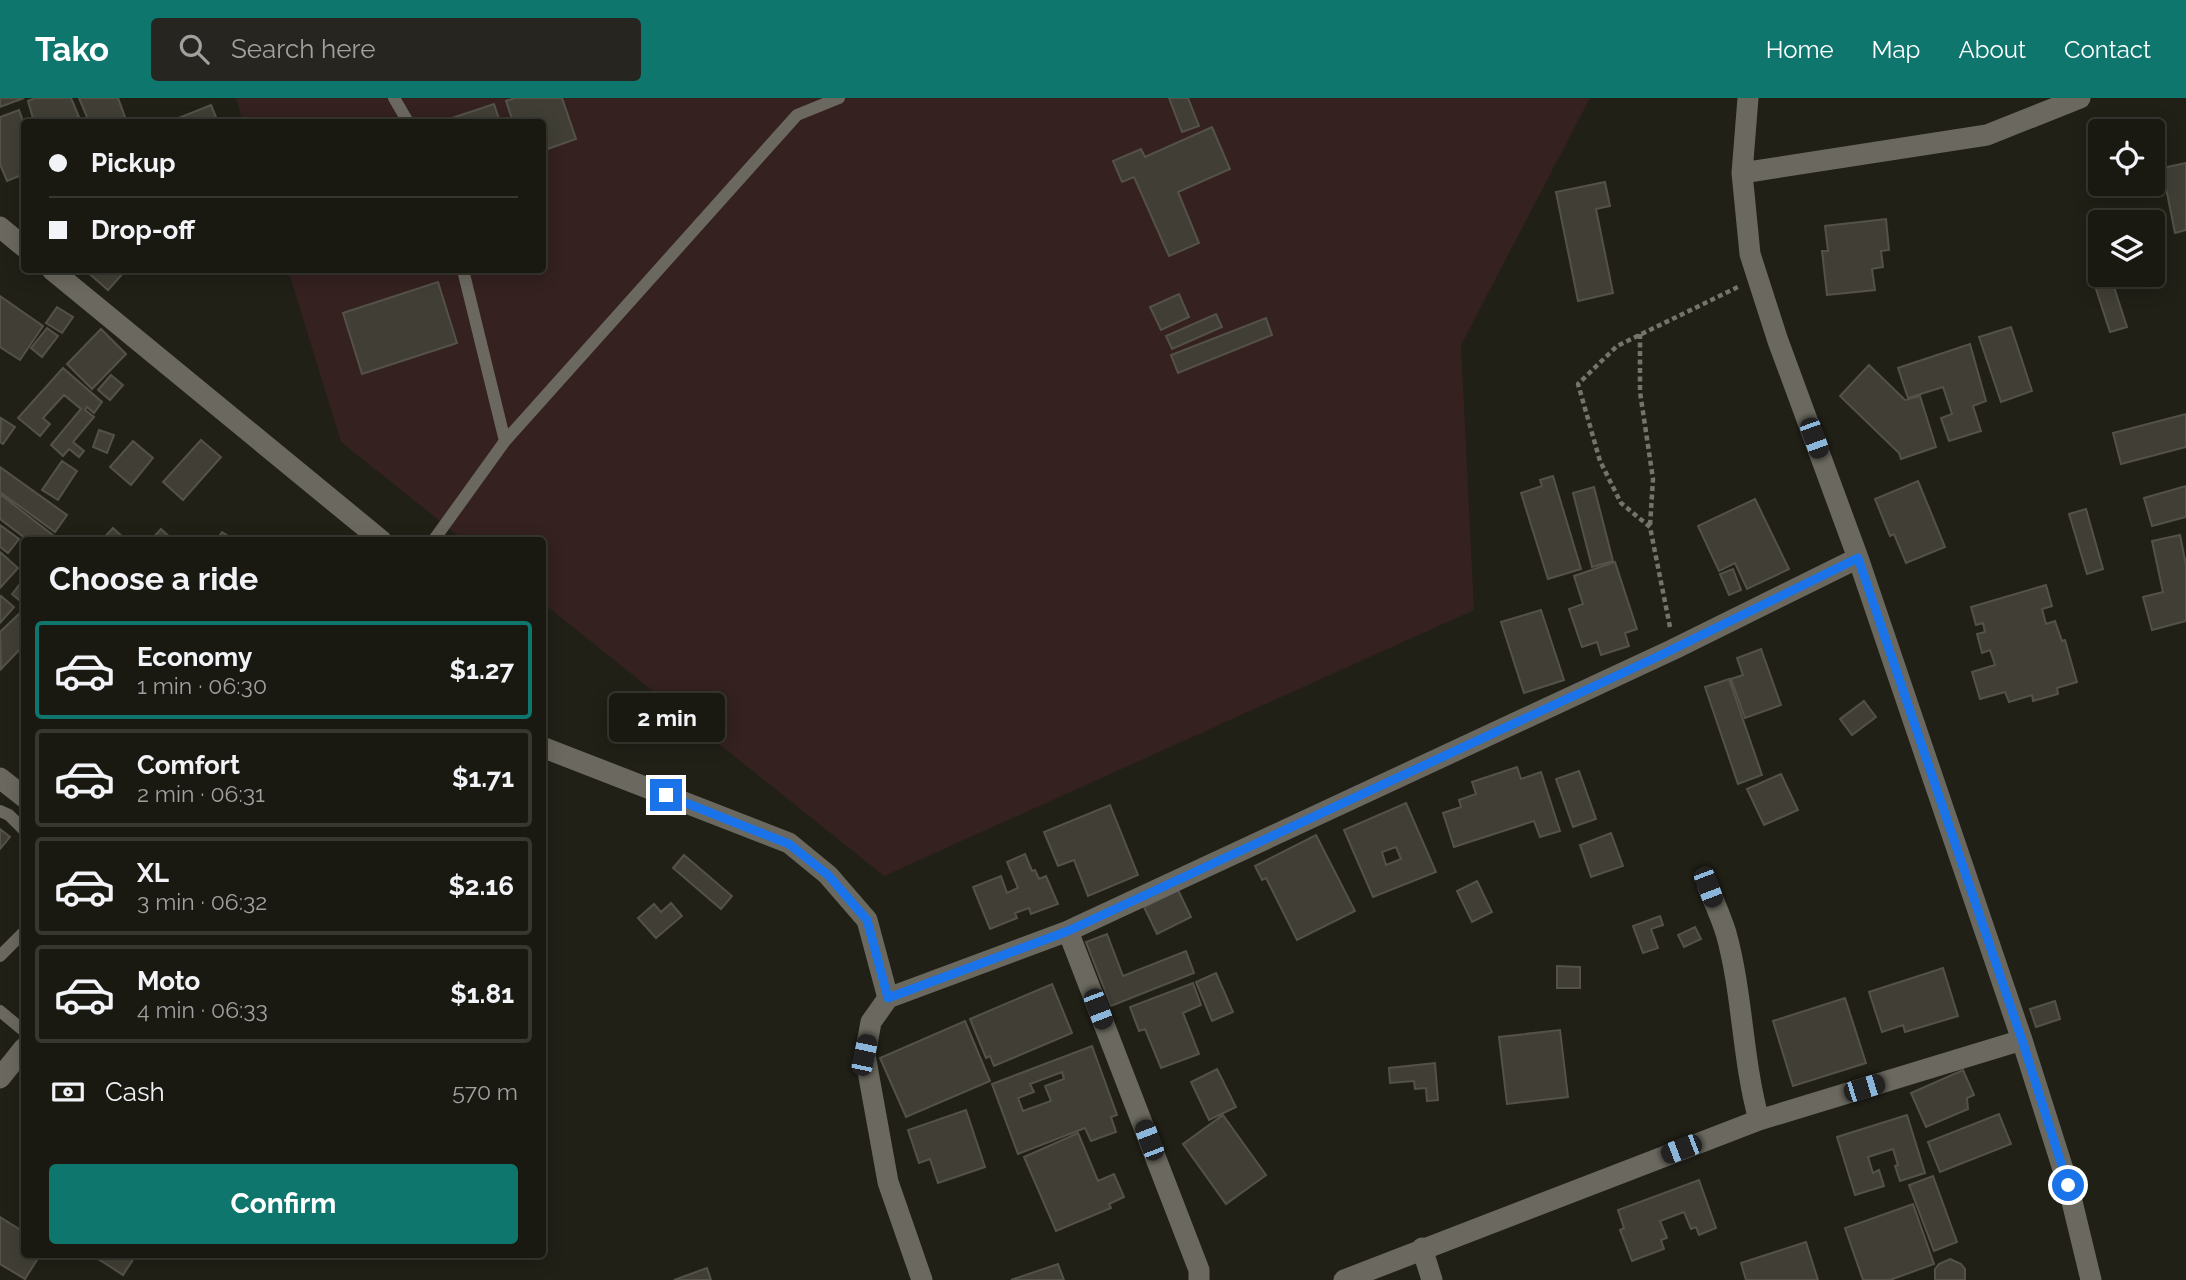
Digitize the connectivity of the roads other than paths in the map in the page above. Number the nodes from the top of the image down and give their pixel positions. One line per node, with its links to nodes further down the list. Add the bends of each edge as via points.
1 (394, 98): 5 (lane)
2 (839, 98): 11 (lane, via 797,115)
3 (1748, 98): 6 (street)
4 (2080, 98): 6 (street, via 1987,135)
5 (406, 119)
6 (1742, 173): 14 (street, via 1750,254)
7 (0, 227): 8 (street)
8 (21, 244)
9 (56, 273): 12 (street)
10 (464, 273): 11 (lane)
11 (505, 441): 13 (lane)
12 (377, 537)
13 (436, 537)
14 (1858, 558): 21 (street, via 1674,649); 27 (street)
15 (546, 749): 24 (street, via 789,844 828,875 867,920)
16 (0, 778): 17 (street)
17 (21, 795)
18 (0, 811): 19 (lane)
19 (21, 828)
20 (1708, 887): 30 (street, via 1726,932)
21 (1068, 931): 24 (street); 33 (street, via 1199,1270)
22 (21, 935): 23 (lane)
23 (0, 956)
24 (888, 998): 32 (street, via 871,1023 864,1055 888,1182)
25 (0, 1011): 26 (lane)
26 (21, 1028)
27 (2022, 1040): 30 (street); 36 (street, via 2068,1185)
28 (21, 1052): 29 (street)
29 (0, 1078)
30 (1759, 1120): 31 (street)
31 (1422, 1248): 34 (street); 35 (street)
32 (922, 1280)
33 (1199, 1280)
34 (1343, 1280)
35 (1432, 1280)
36 (2091, 1280)

